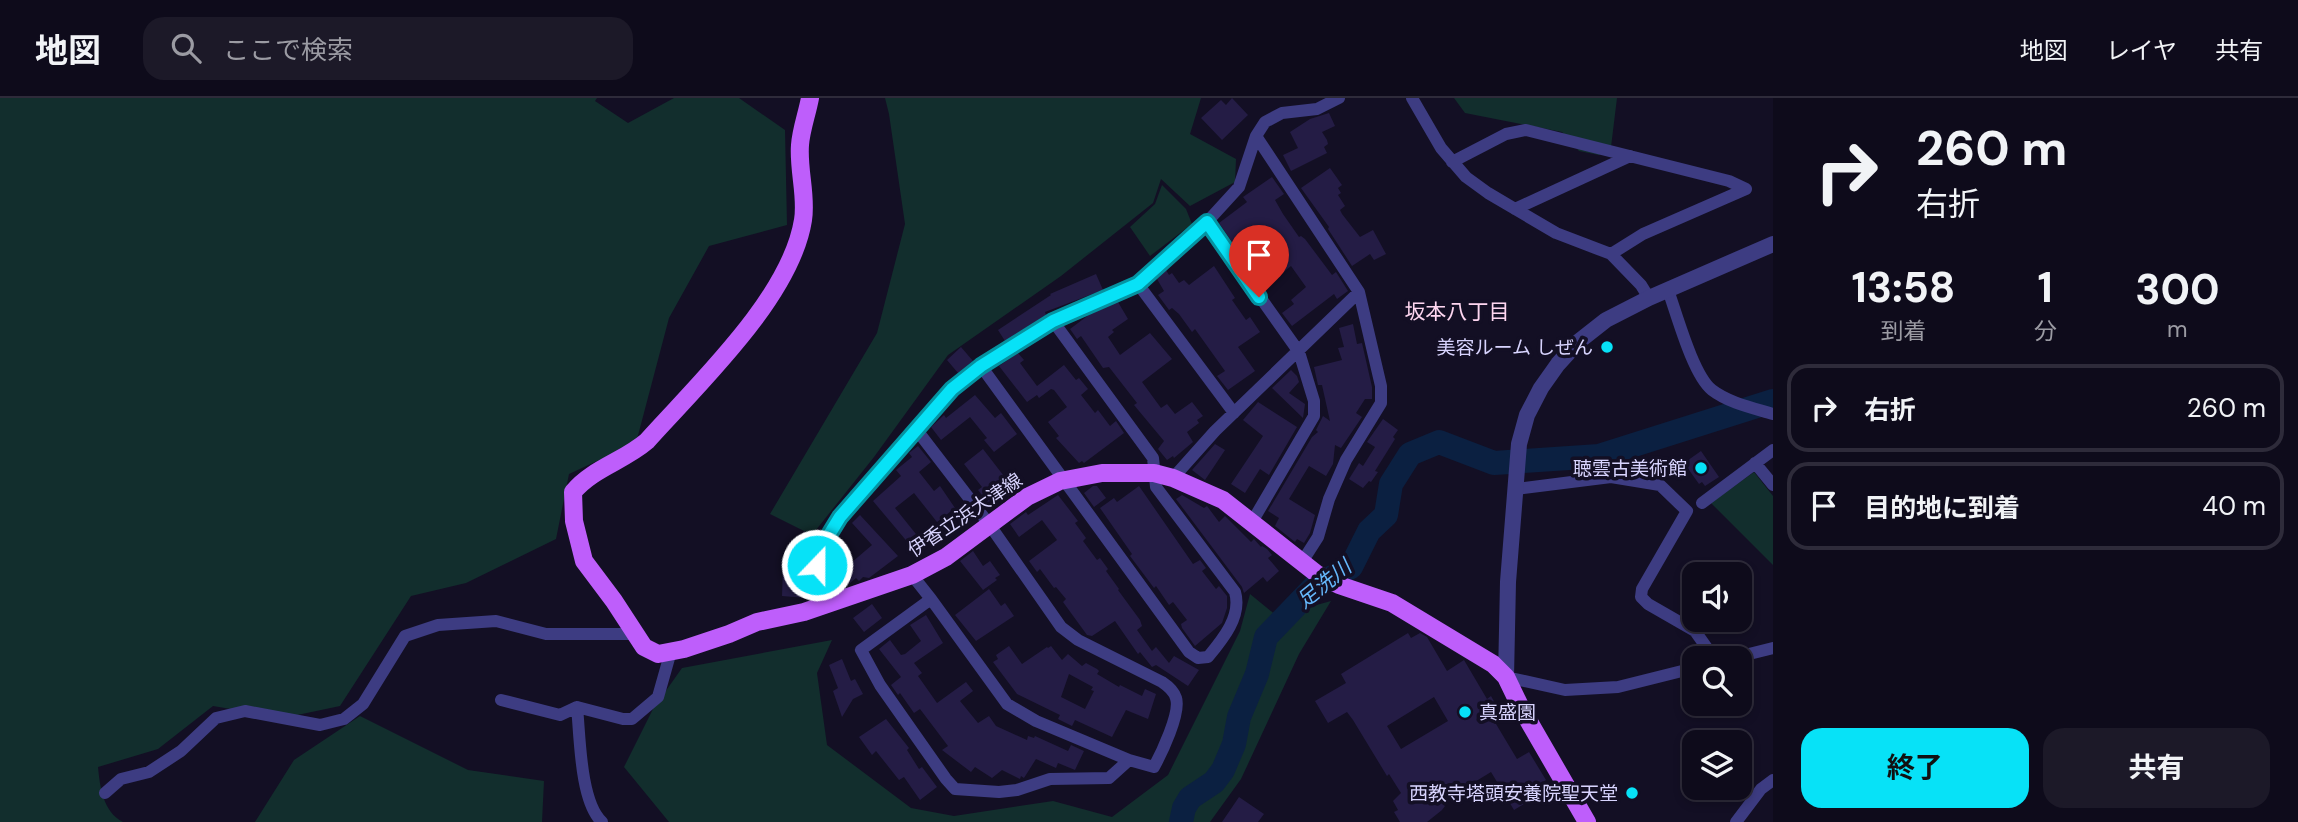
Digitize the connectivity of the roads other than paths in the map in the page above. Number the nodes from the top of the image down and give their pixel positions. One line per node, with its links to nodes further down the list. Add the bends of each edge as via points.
1 (810, 98): 35 (main road, via 800,145 804,218 785,271 728,350 647,441 586,477 573,492 583,561)
2 (1339, 98): 4 (street, via 1317,109 1282,113 1265,122)
3 (1412, 98): 6 (street)
4 (1256, 136): 8 (street, via 1239,187); 13 (street)
5 (1630, 156): 6 (street, via 1526,130 1506,134); 7 (street); 10 (street, via 1746,189 1643,234)
6 (1452, 162): 7 (street, via 1466,177)
7 (1516, 209): 10 (street, via 1556,233)
8 (1207, 222): 11 (street); 16 (street)
9 (1773, 244): 12 (street)
10 (1611, 254): 14 (street)
11 (1138, 284): 15 (street); 18 (street)
12 (1668, 290): 14 (street); 19 (street, via 1698,373 1710,388 1724,398)
13 (1359, 292): 16 (street); 31 (street, via 1381,403 1346,460 1318,537)
14 (1649, 298): 27 (street, via 1606,320 1577,342 1541,388 1519,444)
15 (1053, 321): 17 (street); 23 (street, via 1153,458)
16 (1298, 352): 18 (street); 29 (street, via 1314,415)
17 (981, 366): 20 (street, via 952,389); 25 (street)
18 (1234, 413): 24 (street)
19 (1773, 414)
20 (916, 429): 30 (street); 34 (street, via 840,517 821,548 816,581)
21 (1773, 450): 22 (street)
22 (1755, 463): 26 (street); 28 (street)
23 (1154, 473): 24 (main road, 伊香立浜大津線); 25 (main road, 伊香立浜大津線, via 1102,472); 25 (street, via 1156,487 1235,592 1234,618 1209,657 1198,658 1189,652)
24 (1173, 478): 29 (main road, 伊香立浜大津線, via 1223,500)
25 (1065, 480): 30 (main road, 伊香立浜大津線, via 1027,497)
26 (1773, 485)
27 (1516, 488): 36 (street, via 1611,477 1660,485 1687,512 1641,597 1695,631); 41 (street)
28 (1702, 503)
29 (1252, 522): 31 (main road, 伊香立浜大津線)
30 (989, 524): 32 (main road, 伊香立浜大津線, via 946,557); 44 (street, via 1066,632 1171,690 1178,706 1154,767)
31 (1302, 562): 41 (main road, 伊香立浜大津線, via 1339,585 1392,603 1493,664)
32 (912, 575): 33 (street); 34 (main road, 伊香立浜大津線)
33 (931, 599): 44 (street, via 1007,704); 44 (street, via 861,650 880,685 956,789 999,792 1050,779 1109,778)
34 (819, 607): 38 (main road, 伊香立浜大津線)
35 (634, 634): 38 (main road, via 644,648 658,654); 46 (street, via 546,635 496,621 438,625 405,636 363,705 344,719 320,725 245,710 216,718 181,751 149,772 121,779)
36 (1706, 646)
37 (1773, 648): 39 (street)
38 (671, 651): 43 (street, via 658,697 632,719)
39 (1752, 653)
40 (1682, 671): 41 (street, via 1619,687 1565,690)
41 (1506, 677): 48 (main road, 伊香立浜大津線)
42 (501, 700): 43 (street, via 560,715)
43 (577, 706): 47 (street, via 589,799)
44 (1129, 760)
45 (1773, 780): 49 (street)
46 (106, 793)
47 (602, 822)
48 (1587, 822)
49 (1736, 822)

